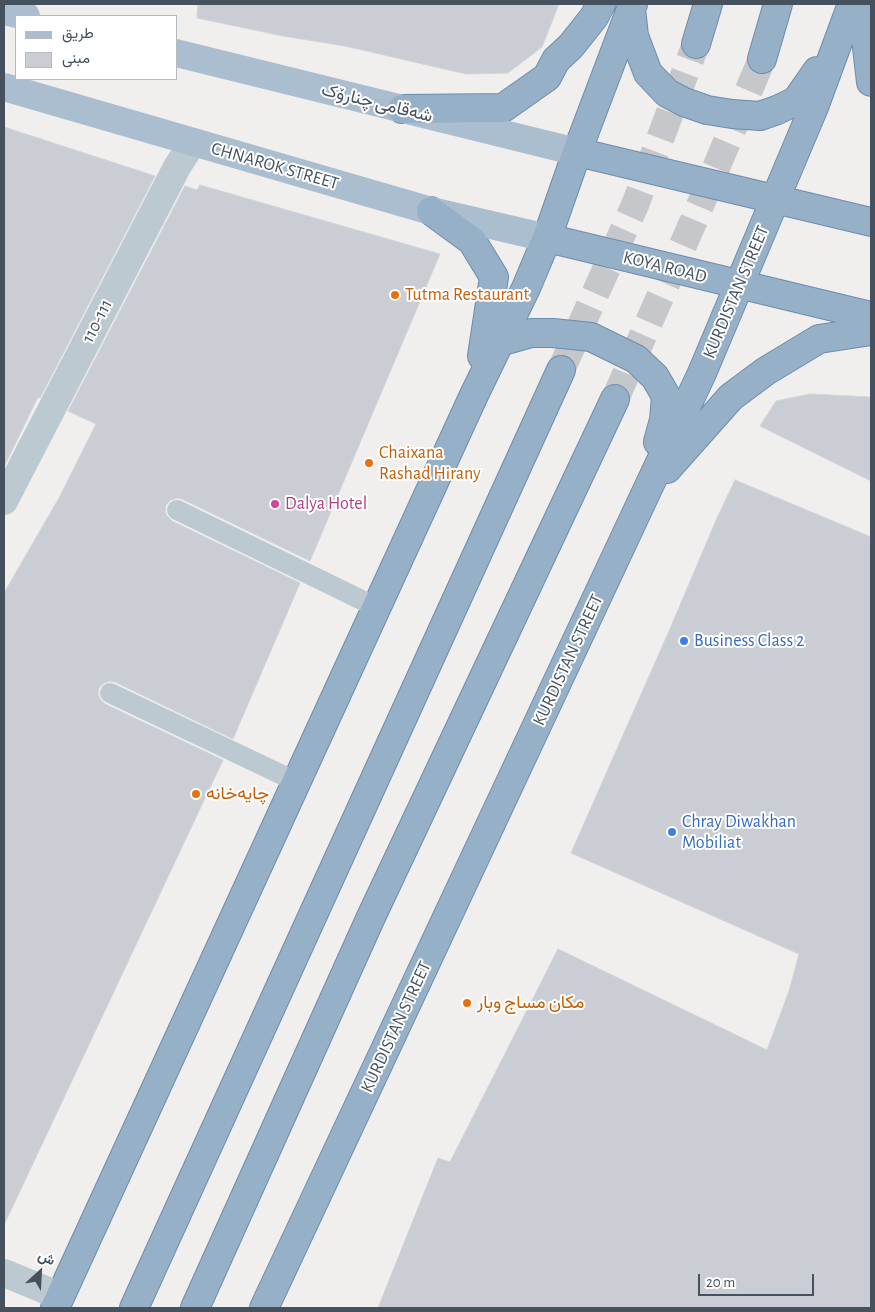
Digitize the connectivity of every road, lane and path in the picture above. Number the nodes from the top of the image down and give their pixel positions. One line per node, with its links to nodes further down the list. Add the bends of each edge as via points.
1 (600, 4): 13 (highway, via 572,46 556,60 547,78 503,108)
2 (708, 4): 8 (highway)
3 (778, 4): 10 (highway)
4 (632, 6): 5 (highway, via 634,36 648,73 666,93 707,110 760,116 796,101 820,68); 15 (highway)
5 (854, 7): 11 (highway); 16 (highway, KURDISTAN STREET)
6 (4, 11): 7 (main road)
7 (22, 15)
8 (696, 44)
9 (178, 53): 13 (main road, شەقامی چنارۆک)
10 (762, 59)
11 (871, 82)
12 (4, 87): 14 (main road, CHNAROK STREET)
13 (402, 109): 15 (main road, شەقامی چنارۆک)
14 (193, 142): 17 (main road, CHNAROK STREET); 27 (street, 110-111, via 176,167)
15 (577, 152): 16 (highway); 19 (highway)
16 (775, 199): 18 (highway); 20 (highway, KURDISTAN STREET)
17 (431, 211): 19 (main road, CHNAROK STREET); 25 (highway, via 472,241 494,277)
18 (871, 222)
19 (547, 238): 20 (highway, KOYA ROAD); 23 (highway)
20 (740, 285): 21 (highway, KOYA ROAD); 28 (highway, KURDISTAN STREET)
21 (871, 316)
22 (871, 331): 28 (highway, via 819,340 766,371 731,397)
23 (499, 342): 25 (highway); 28 (highway, via 531,333 591,337 636,359 655,377 666,396 664,420)
24 (561, 370): 35 (highway)
25 (474, 395): 30 (highway)
26 (615, 399): 36 (highway, via 371,917)
27 (4, 501)
28 (642, 502): 37 (highway, KURDISTAN STREET)
29 (176, 510): 30 (lane)
30 (376, 607): 32 (highway)
31 (110, 693): 32 (lane)
32 (296, 782): 34 (highway)
33 (4, 1273): 34 (street)
34 (58, 1302)
35 (134, 1308)
36 (195, 1308)
37 (264, 1308)

